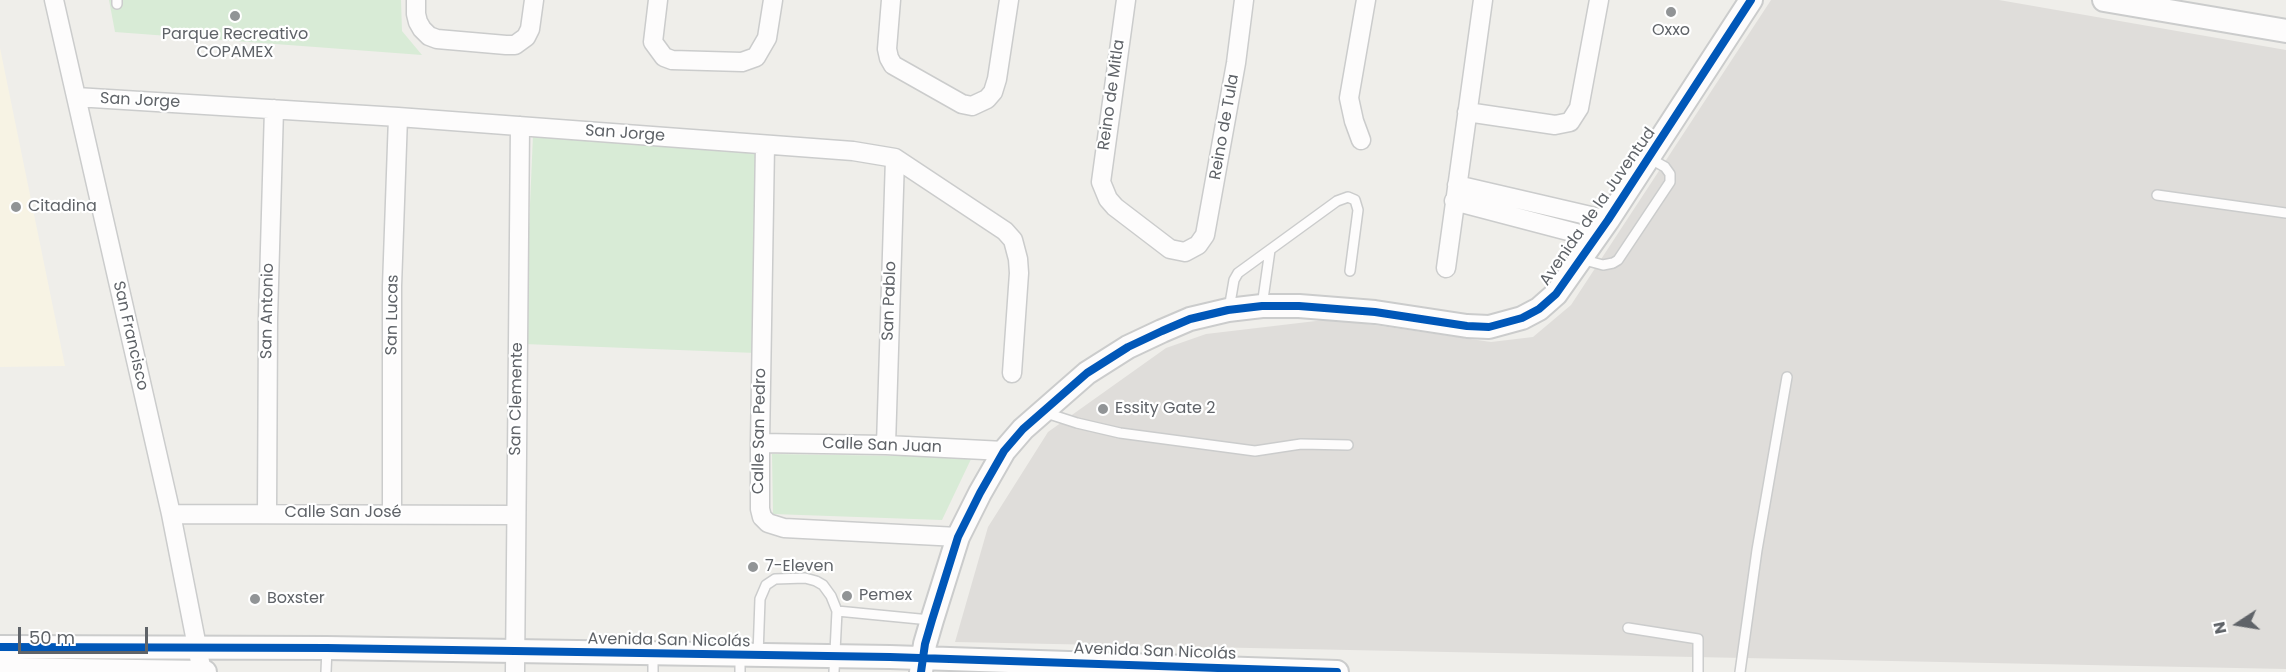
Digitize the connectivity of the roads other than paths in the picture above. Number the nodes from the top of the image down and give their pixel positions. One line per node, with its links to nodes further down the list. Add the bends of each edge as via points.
1 (54, 0): 16 (street, San Francisco)
2 (416, 0): 3 (street, via 422,29 437,39 506,45 521,42 530,29)
3 (534, 0)
4 (658, 0): 5 (street, via 653,42 664,57 742,62 756,57 767,38)
5 (773, 0)
6 (891, 0): 7 (street, via 887,49 893,65 972,106 981,104 993,92)
7 (1009, 0)
8 (1126, 0): 29 (street, Reino de Mitla, via 1101,170 1103,191 1115,207 1170,249)
9 (1244, 0): 29 (street, Reino de Tula, via 1208,224 1202,241)
10 (1366, 0): 21 (street, via 1349,98)
11 (1484, 0): 18 (street)
12 (1599, 0): 18 (street, via 1579,108 1570,122 1555,125)
13 (1751, 0): 24 (street, Avenida de la Juventud)
14 (2104, 0): 15 (street)
15 (2286, 31)
16 (76, 97): 17 (street, San Jorge); 44 (street, San Francisco)
17 (274, 109): 19 (street, San Jorge); 43 (street, San Antonio)
18 (1467, 112): 25 (street)
19 (398, 117): 20 (street, San Jorge); 45 (street, San Lucas, via 392,286)
20 (520, 126): 22 (street, San Jorge); 46 (street, San Clemente)
21 (1361, 140)
22 (765, 145): 23 (street, San Jorge); 39 (street, Calle San Pedro)
23 (895, 158): 36 (street, San Jorge, via 1013,240 1019,273); 40 (street, San Pablo)
24 (1649, 158): 28 (street, Avenida de la Juventud); 31 (lane, via 1665,167 1670,182 1631,241 1613,263 1603,265)
25 (1456, 193): 28 (street); 32 (street)
26 (2157, 195): 27 (lane)
27 (2286, 213)
28 (1602, 229): 31 (street, Avenida de la Juventud)
29 (1193, 249)
30 (1270, 250): 33 (lane, via 1337,201 1352,197 1358,210); 34 (lane); 35 (lane, via 1238,273)
31 (1581, 259): 34 (street, Avenida de la Juventud, via 1556,294 1539,309 1489,327 1375,312)
32 (1446, 267)
33 (1350, 271)
34 (1262, 306): 35 (street, Avenida de la Juventud)
35 (1228, 310): 38 (street, Avenida de la Juventud, via 1190,319 1128,347 1087,373)
36 (1012, 373)
37 (1786, 377): 71 (lane)
38 (1041, 411): 41 (lane, via 1120,433 1255,451 1301,444); 42 (street, Avenida de la Juventud)
39 (760, 443): 40 (street, Calle San Juan); 47 (street, Calle San Pedro, via 760,509 762,517 775,527)
40 (886, 445): 42 (street, Calle San Juan)
41 (1348, 445)
42 (1004, 452): 47 (street, Avenida de la Juventud)
43 (267, 513): 44 (street, Calle San José); 45 (street, Calle San José)
44 (171, 514): 55 (street, San Francisco)
45 (392, 514): 46 (street, Calle San José)
46 (515, 514): 58 (street, San Clemente)
47 (958, 537): 49 (street, Avenida de la Juventud)
48 (837, 611): 49 (lane); 57 (lane, via 831,596 816,580 770,581 762,592); 60 (lane)
49 (932, 620): 61 (street, Avenida de la Juventud)
50 (1628, 628): 70 (lane, via 1698,639)
51 (0, 636): 52 (street)
52 (35, 646): 53 (street, Avenida San Nicolás); 54 (street, Avenida San Nicolás)
53 (100, 646): 55 (street, Avenida San Nicolás); 65 (lane)
54 (0, 647)
55 (198, 647): 56 (street, Avenida San Nicolás); 67 (street, San Francisco)
56 (327, 648): 58 (street, Avenida San Nicolás); 68 (lane)
57 (746, 661): 59 (street, Avenida San Nicolás); 60 (street, Avenida San Nicolás)
58 (515, 662): 59 (street, Avenida San Nicolás)
59 (653, 663)
60 (834, 665): 61 (street, Avenida San Nicolás)
61 (922, 665): 63 (street, Avenida San Nicolás)
62 (0, 669): 64 (street)
63 (1155, 669): 66 (street, Avenida San Nicolás)
64 (33, 671): 65 (street)
65 (97, 671): 67 (street)
66 (1306, 671): 69 (street, Avenida San Nicolás)
67 (204, 672)
68 (326, 672)
69 (1337, 672)
70 (1698, 672)
71 (1740, 672)

